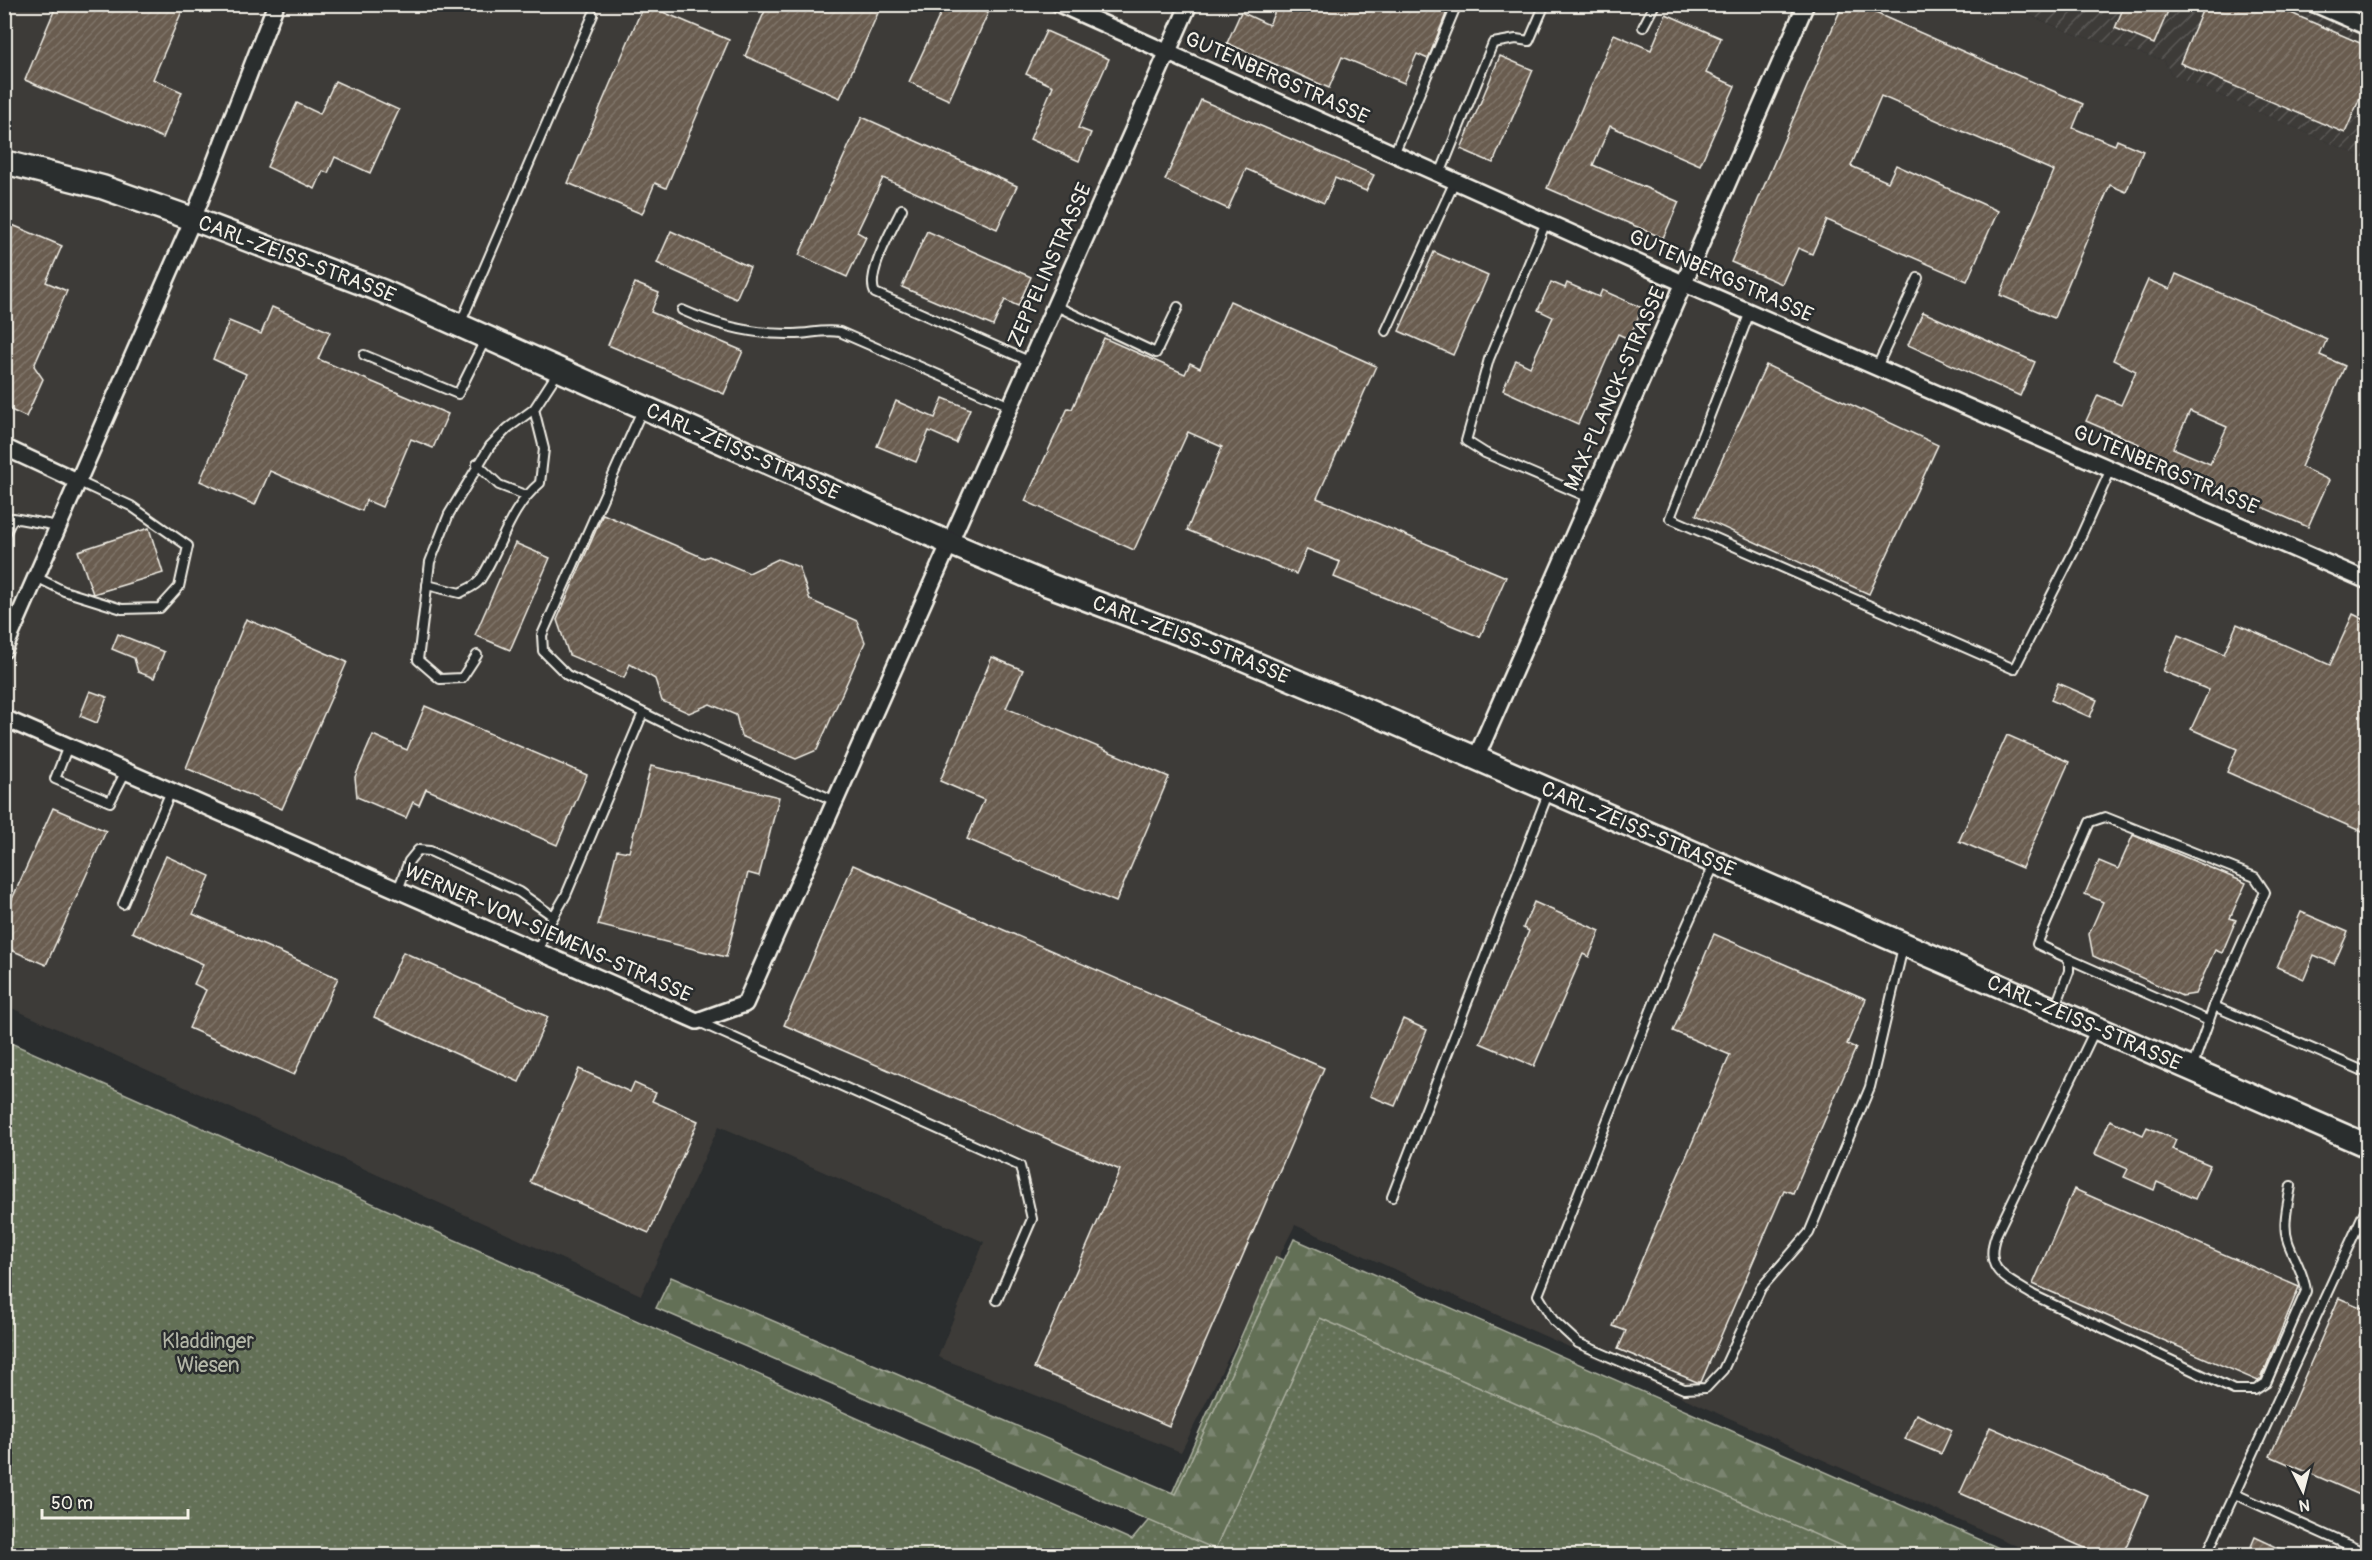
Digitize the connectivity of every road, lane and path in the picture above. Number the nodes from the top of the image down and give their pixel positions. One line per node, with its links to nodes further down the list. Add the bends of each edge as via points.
1 (276, 4): 18 (street)
2 (1059, 4): 12 (street, GUTENBERGSTRASSE)
3 (1189, 4): 12 (street, ZEPPELINSTRASSE)
4 (1457, 4): 13 (lane)
5 (1545, 4): 15 (lane, via 1529,41 1493,43)
6 (1655, 4): 10 (lane)
7 (1806, 4): 21 (street, MAX-PLANCK-STRASSE)
8 (2315, 4): 11 (street)
9 (593, 15): 26 (lane)
10 (1643, 27)
11 (2367, 27)
12 (1168, 53): 13 (street, GUTENBERGSTRASSE); 22 (street, ZEPPELINSTRASSE)
13 (1394, 154): 15 (street, GUTENBERGSTRASSE)
14 (4, 162): 18 (main road, CARL-ZEISS-STRASSE, via 102,188)
15 (1440, 174): 16 (street, GUTENBERGSTRASSE)
16 (1455, 181): 19 (street, GUTENBERGSTRASSE); 27 (lane)
17 (902, 208): 30 (lane, via 873,273 871,286 875,293)
18 (193, 219): 26 (main road, CARL-ZEISS-STRASSE); 39 (street)
19 (1546, 222): 21 (street, GUTENBERGSTRASSE); 41 (lane, via 1489,358 1466,441)
20 (1918, 278): 31 (lane)
21 (1685, 284): 25 (street, GUTENBERGSTRASSE); 41 (street, MAX-PLANCK-STRASSE)
22 (1056, 306): 23 (lane, via 1156,353); 30 (street, ZEPPELINSTRASSE)
23 (1178, 307)
24 (681, 310): 33 (lane, via 738,331 840,332)
25 (1750, 312): 31 (street, GUTENBERGSTRASSE); 38 (lane, via 1670,518 1993,660 2014,669)
26 (460, 324): 28 (main road, CARL-ZEISS-STRASSE)
27 (1386, 331)
28 (488, 336): 29 (lane, via 458,394); 32 (main road, CARL-ZEISS-STRASSE)
29 (364, 356)
30 (1030, 362): 33 (street, ZEPPELINSTRASSE)
31 (1877, 367): 38 (street, GUTENBERGSTRASSE)
32 (560, 368): 34 (main road, CARL-ZEISS-STRASSE); 35 (lane)
33 (1010, 406): 44 (street, ZEPPELINSTRASSE)
34 (644, 407): 44 (main road, CARL-ZEISS-STRASSE); 50 (lane, via 542,635 543,651 567,675)
35 (534, 409): 37 (lane, via 508,428); 40 (lane, via 544,449 540,483)
36 (4, 447): 39 (street)
37 (477, 465): 40 (lane, via 499,485); 47 (lane, via 449,514 430,562)
38 (2111, 469): 46 (street, GUTENBERGSTRASSE)
39 (77, 481): 42 (street); 45 (lane, via 131,506 188,546 179,587 160,608 122,609 64,591)
40 (525, 495): 47 (lane, via 479,582 460,593)
41 (1590, 498): 53 (street, MAX-PLANCK-STRASSE)
42 (58, 526): 43 (lane, via 13,518); 45 (street)
43 (4, 536)
44 (949, 543): 53 (main road, CARL-ZEISS-STRASSE, via 1215,647); 57 (street, WERNER-VON-SIEMENS-STRASSE)
45 (36, 577): 48 (street)
46 (2367, 581)
47 (427, 585): 49 (lane, via 418,660 440,679 462,678)
48 (4, 650)
49 (477, 656)
50 (643, 713): 57 (lane); 61 (lane, via 566,895)
51 (4, 718): 52 (street, WERNER-VON-SIEMENS-STRASSE)
52 (68, 746): 54 (street, WERNER-VON-SIEMENS-STRASSE); 54 (lane, via 55,779 110,802)
53 (1476, 758): 55 (main road, CARL-ZEISS-STRASSE)
54 (126, 771): 56 (street, WERNER-VON-SIEMENS-STRASSE)
55 (1550, 790): 58 (main road, CARL-ZEISS-STRASSE); 74 (lane)
56 (171, 791): 59 (street, WERNER-VON-SIEMENS-STRASSE); 60 (lane)
57 (835, 801): 67 (street, WERNER-VON-SIEMENS-STRASSE, via 745,1004)
58 (1715, 862): 62 (main road, CARL-ZEISS-STRASSE); 62 (lane, via 1658,992 1538,1295 1553,1320 1578,1343 1613,1360 1684,1389 1706,1388 1723,1370 1761,1288 1809,1233 1870,1087)
59 (398, 890): 61 (lane, via 409,861 418,850 430,851 519,892); 63 (street, WERNER-VON-SIEMENS-STRASSE)
60 (123, 904)
61 (553, 916): 63 (lane)
62 (1904, 945): 66 (main road, CARL-ZEISS-STRASSE)
63 (538, 951): 67 (street, WERNER-VON-SIEMENS-STRASSE)
64 (2069, 959): 65 (lane, via 2037,944 2090,822 2104,817 2255,877 2265,892); 66 (lane, via 2069,971); 68 (lane)
65 (2214, 1006): 68 (lane); 71 (lane)
66 (2054, 1010): 69 (main road, CARL-ZEISS-STRASSE)
67 (697, 1021): 76 (lane, via 1020,1166 1032,1219)
68 (2209, 1021): 70 (lane)
69 (2095, 1028): 70 (main road, CARL-ZEISS-STRASSE); 73 (lane, via 1996,1235 1990,1251 1993,1265 2002,1276 2033,1295 2234,1390 2255,1390 2265,1383 2306,1291 2305,1278 2287,1240)
70 (2191, 1070): 72 (main road, CARL-ZEISS-STRASSE)
71 (2367, 1073)
72 (2367, 1146)
73 (2291, 1186)
74 (1392, 1197)
75 (2367, 1204): 77 (lane)
76 (997, 1300)
77 (2235, 1494): 78 (lane); 79 (lane)
78 (2367, 1554)
79 (2206, 1556)

